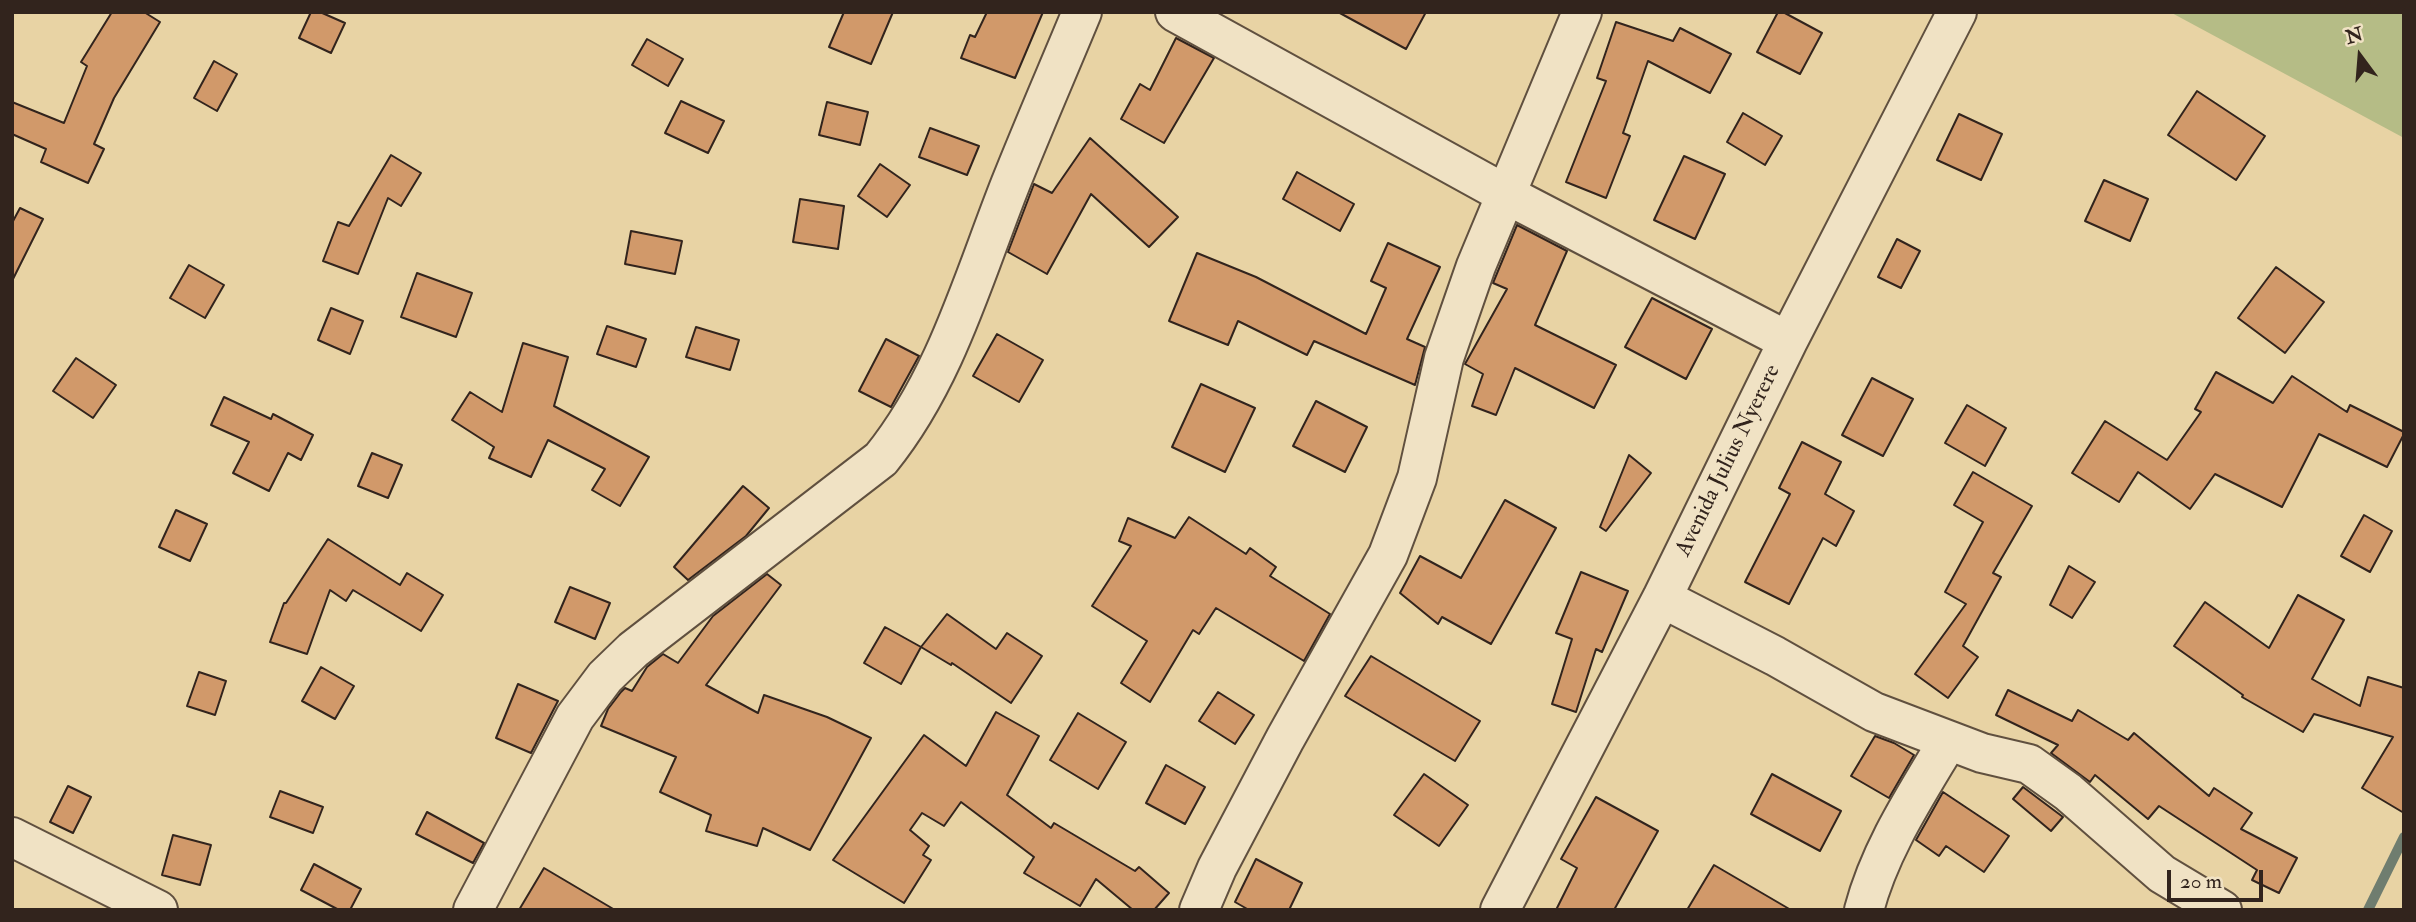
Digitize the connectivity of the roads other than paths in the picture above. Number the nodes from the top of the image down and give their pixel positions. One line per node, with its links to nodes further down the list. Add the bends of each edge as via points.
1 (1082, 12): 11 (street, via 971,290 929,387 903,432 881,459 633,650 605,677 575,717)
2 (1175, 12): 5 (street)
3 (1582, 12): 5 (street)
4 (1957, 12): 6 (street, Avenida Julius Nyerere)
5 (1507, 195): 6 (street); 12 (street, via 1444,358 1418,478 1388,555 1285,739)
6 (1788, 341): 7 (street, Avenida Julius Nyerere)
7 (1662, 598): 8 (street, via 1874,712); 13 (street, Avenida Julius Nyerere)
8 (1948, 741): 14 (street, via 1894,835 1872,880); 15 (street, via 2029,764 2162,873)
9 (12, 837): 10 (street)
10 (158, 910)
11 (473, 910)
12 (1199, 910)
13 (1500, 910)
14 (1864, 910)
15 (2222, 910)

